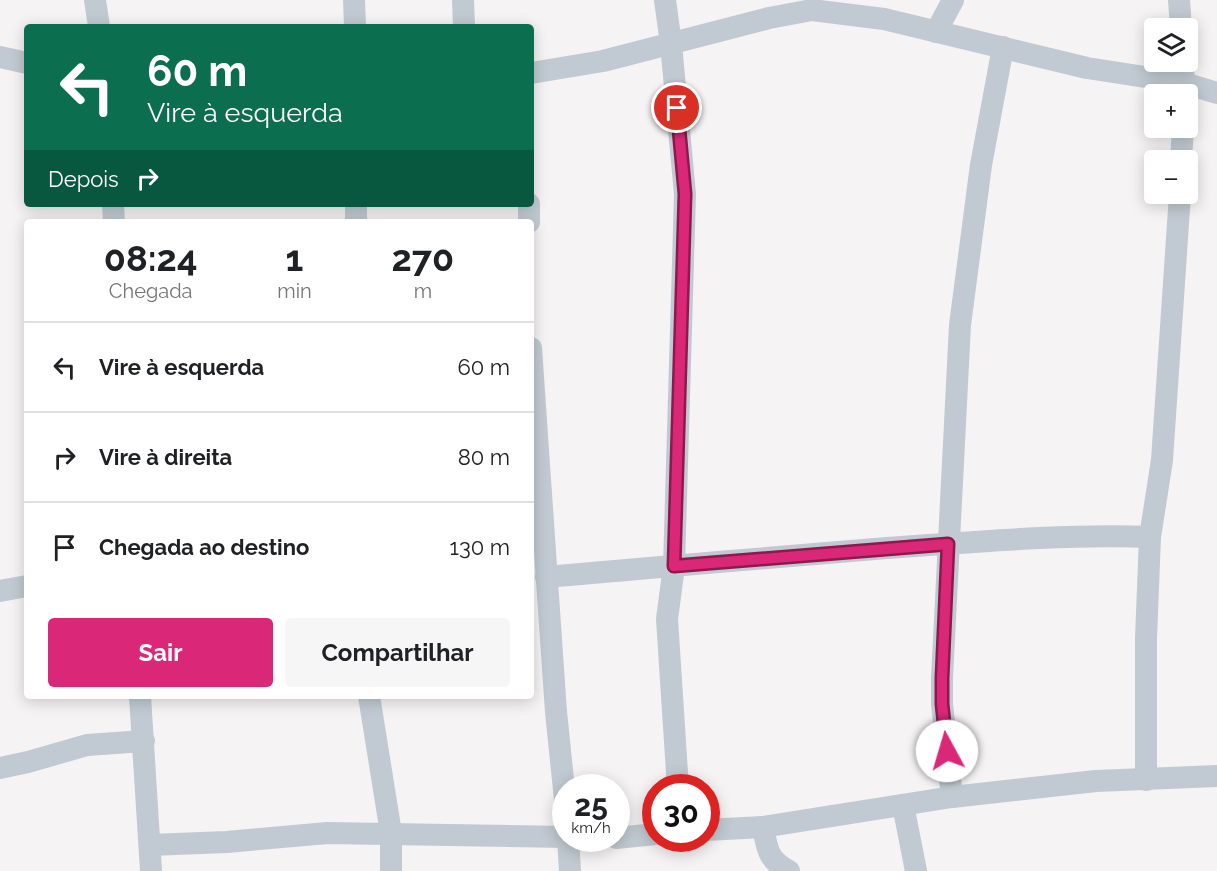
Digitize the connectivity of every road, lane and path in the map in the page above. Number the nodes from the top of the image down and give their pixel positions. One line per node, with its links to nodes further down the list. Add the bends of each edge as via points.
1 (95, 0): 9 (street)
2 (354, 0): 10 (street)
3 (463, 0): 11 (street)
4 (664, 0): 13 (street)
5 (953, 0): 12 (street)
6 (1179, 0): 8 (street)
7 (812, 5): 12 (street); 13 (street)
8 (1180, 18)
9 (99, 24)
10 (355, 24)
11 (464, 24)
12 (936, 32): 14 (street)
13 (671, 44): 17 (street); 24 (street, via 685,194)
14 (1003, 47): 18 (street, via 1087,68); 23 (street, via 981,165 960,325)
15 (0, 57): 16 (street)
16 (24, 62)
17 (534, 72)
18 (1184, 80): 19 (street)
19 (1217, 93)
20 (1179, 204): 22 (street, via 1162,460)
21 (534, 394): 25 (street)
22 (1150, 537): 23 (street, via 1094,535); 35 (street)
23 (948, 544): 24 (street); 36 (street, via 942,704)
24 (674, 566): 25 (street); 33 (street, via 667,619)
25 (546, 577): 32 (street)
26 (24, 587): 27 (street)
27 (0, 591)
28 (140, 699): 30 (street)
29 (369, 699): 40 (street)
30 (144, 741): 31 (street, via 87,745); 42 (street)
31 (0, 768)
32 (562, 774)
33 (677, 774)
34 (1217, 776): 35 (street)
35 (1146, 780): 36 (street, via 1096,781)
36 (952, 797): 37 (street)
37 (903, 805): 38 (street); 48 (street)
38 (763, 827): 39 (street); 47 (street, via 768,851 776,864)
39 (720, 829)
40 (391, 833): 41 (street); 42 (street, via 327,833); 45 (street)
41 (552, 838)
42 (150, 845): 44 (street)
43 (568, 852): 46 (street)
44 (151, 871)
45 (391, 871)
46 (570, 871)
47 (789, 871)
48 (916, 871)

